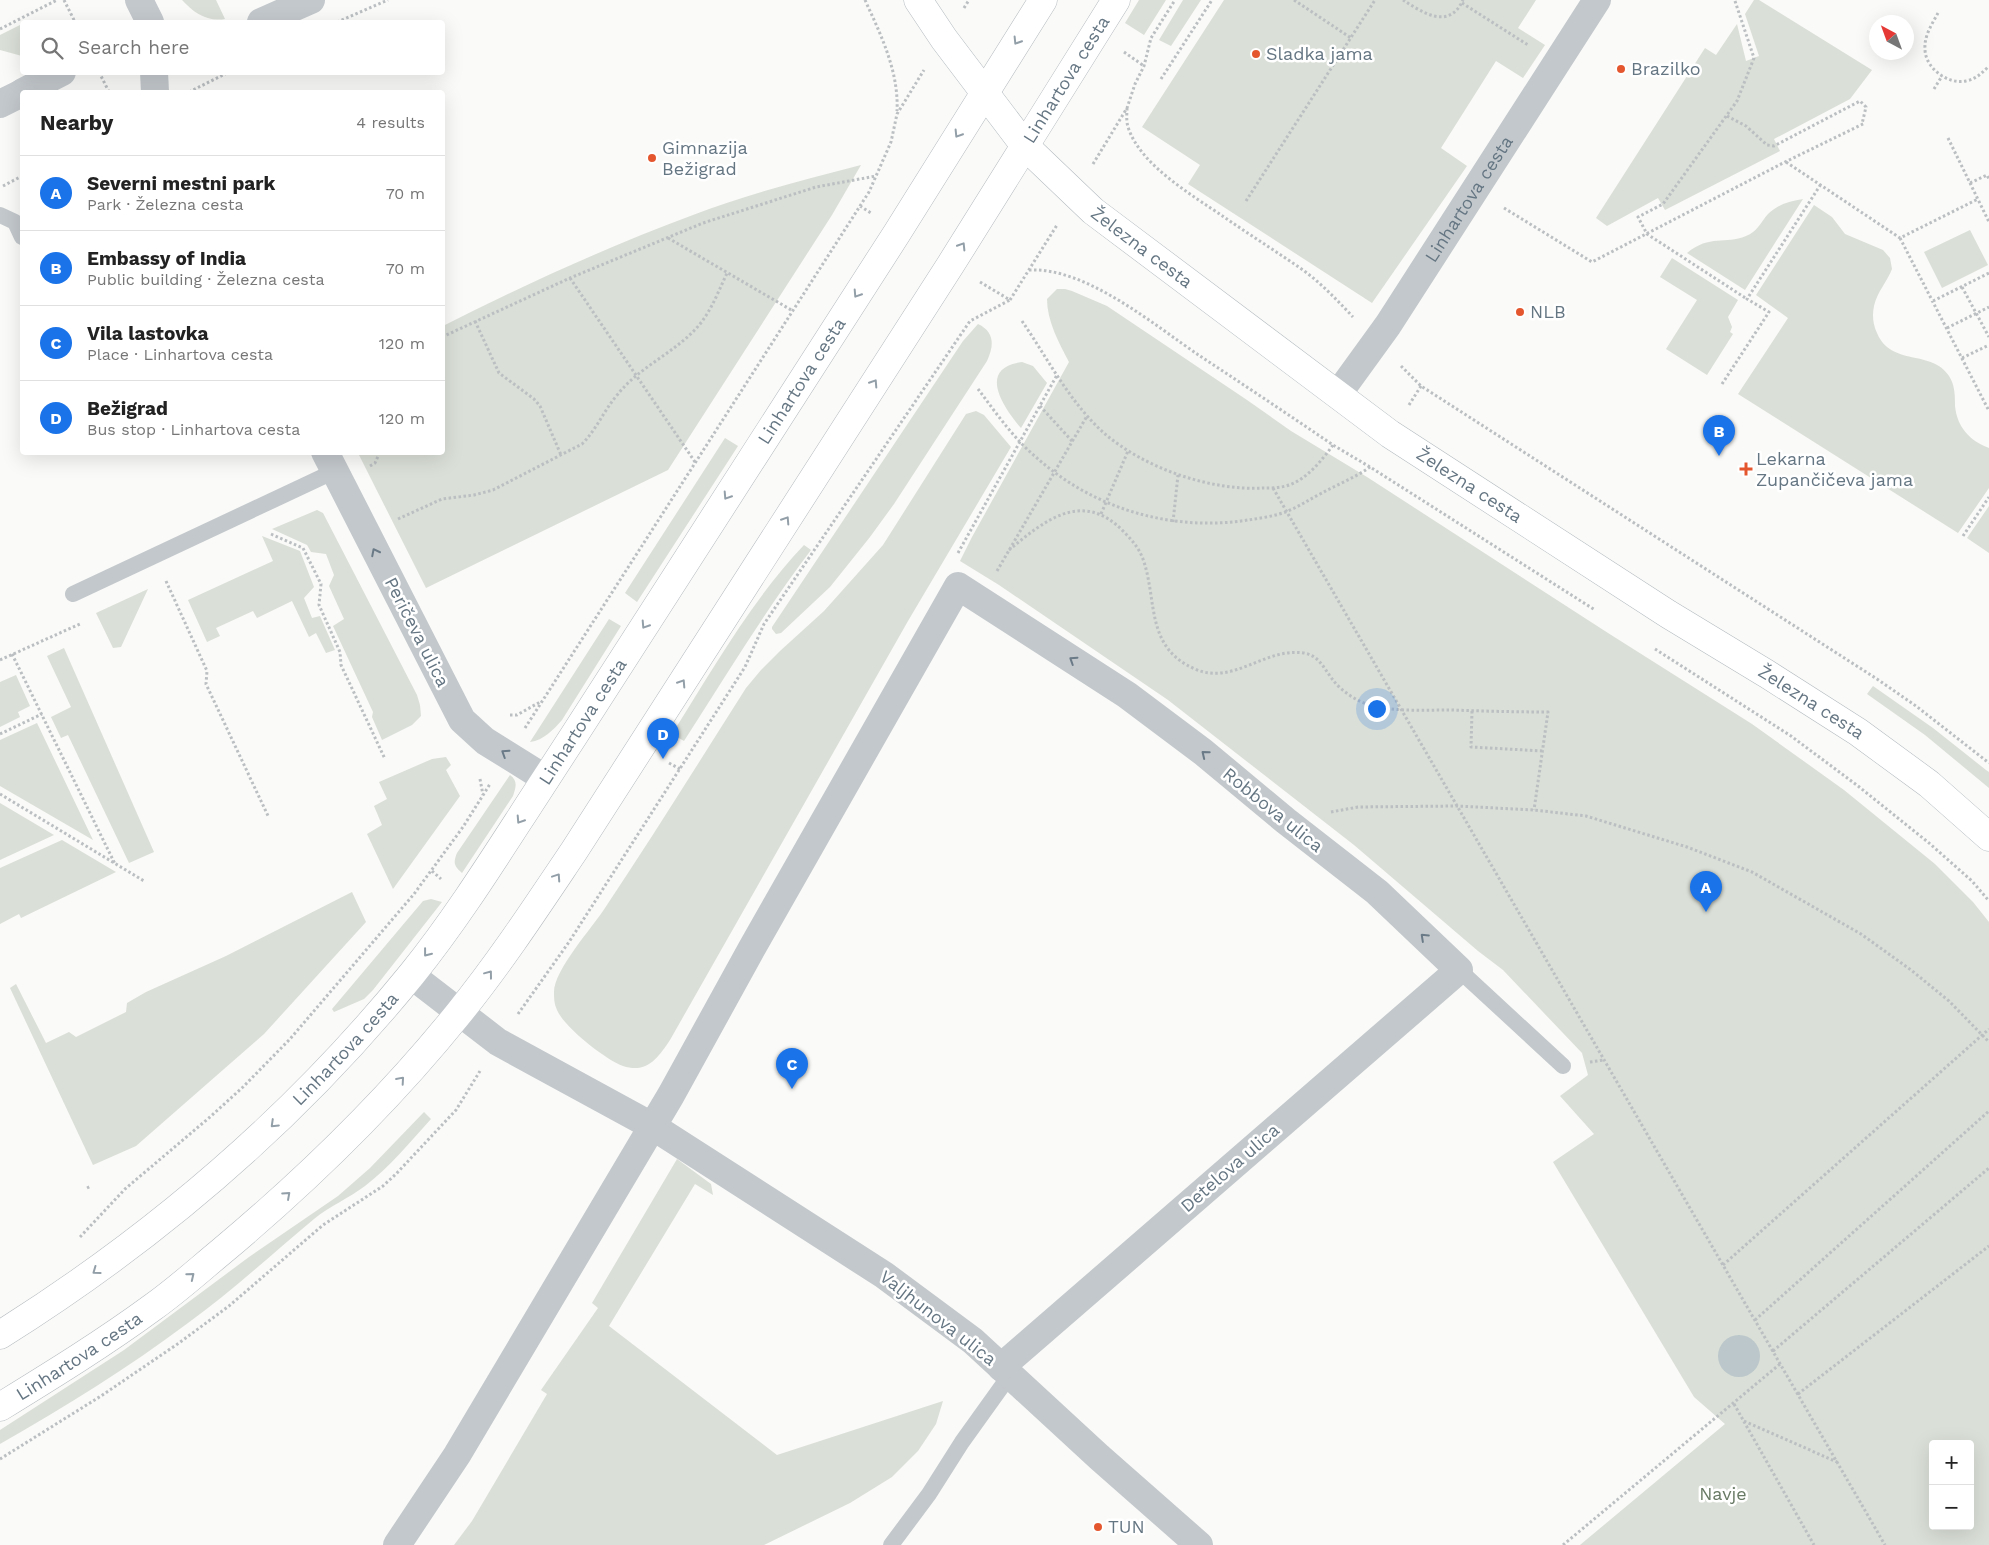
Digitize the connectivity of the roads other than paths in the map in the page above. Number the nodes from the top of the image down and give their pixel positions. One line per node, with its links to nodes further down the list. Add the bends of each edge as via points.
1 (138, 0): 7 (street)
2 (311, 0): 8 (street)
3 (918, 0): 13 (main road, Železna cesta)
4 (1043, 0): 13 (main road, Linhartova cesta, one-way to 13)
5 (1116, 0): 16 (main road, Linhartova cesta)
6 (1597, 0): 19 (street, Linhartova cesta, via 1377,341)
7 (149, 20)
8 (266, 20)
9 (56, 75): 11 (street)
10 (154, 75): 12 (street)
11 (27, 90)
12 (156, 90)
13 (984, 93): 16 (main road, Železna cesta); 22 (main road, Linhartova cesta, one-way to 22)
14 (20, 94): 15 (street)
15 (0, 104)
16 (1025, 146): 19 (main road, Železna cesta, via 1093,211); 26 (main road, Linhartova cesta, one-way to 16, via 574,851)
17 (0, 215): 18 (lane, via 15,222)
18 (20, 233)
19 (1338, 394): 23 (main road, Železna cesta, via 1390,434 1557,543 1858,732 1929,784)
20 (330, 462): 21 (lane, via 234,518); 22 (street, Peričeva ulica, one-way to 20, via 485,741 462,720)
21 (73, 594)
22 (546, 779): 25 (main road, Linhartova cesta, one-way to 25, via 487,870)
23 (1989, 837)
24 (1460, 970): 27 (lane, Robbova ulica); 28 (street, Robbova ulica, one-way to 28, via 1376,892 1203,752 1127,695 958,586); 30 (street, Detelova ulica)
25 (411, 975): 26 (street); 29 (main road, Linhartova cesta, one-way to 29, via 305,1094 182,1206 91,1275)
26 (459, 1013): 28 (street, via 498,1042); 31 (main road, Linhartova cesta, one-way to 26, via 153,1307 250,1228 384,1100)
27 (1563, 1066)
28 (652, 1126): 30 (street, Valjhunova ulica, via 884,1275 973,1340); 32 (street, via 462,1447)
29 (0, 1335)
30 (1005, 1371): 33 (lane, via 929,1494); 34 (street, Valjhunova ulica)
31 (0, 1407)
32 (397, 1545)
33 (891, 1545)
34 (1198, 1545)

